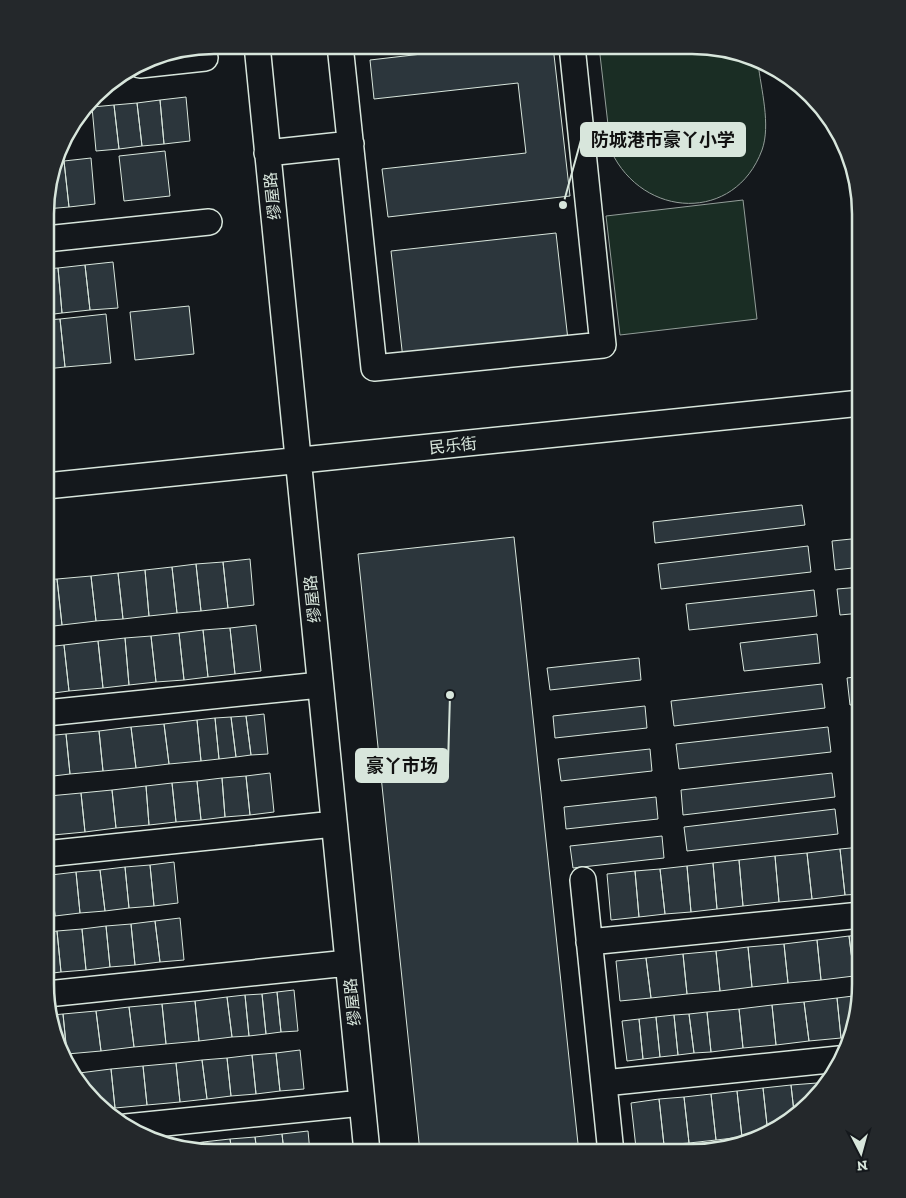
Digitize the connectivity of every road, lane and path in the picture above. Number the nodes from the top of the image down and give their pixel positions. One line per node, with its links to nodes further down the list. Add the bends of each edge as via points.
1 (258, 54): 7 (street, 缪屋路)
2 (341, 54): 6 (street)
3 (573, 54): 6 (street, via 603,345 374,368)
4 (205, 58): 5 (street)
5 (160, 63)
6 (350, 144): 7 (street)
7 (267, 153): 11 (street, 缪屋路)
8 (209, 222): 9 (street)
9 (54, 238)
10 (852, 404): 11 (street, 民乐街)
11 (298, 461): 12 (street, 民乐街); 13 (street, 缪屋路)
12 (54, 485)
13 (320, 685): 14 (street); 15 (street, 缪屋路)
14 (54, 712)
15 (334, 824): 16 (street); 20 (street, 缪屋路)
16 (54, 853)
17 (583, 880): 19 (street)
18 (852, 916): 19 (street)
19 (589, 942): 23 (street)
20 (348, 963): 21 (street); 24 (street, 缪屋路)
21 (54, 993)
22 (833, 1060): 23 (street)
23 (604, 1083): 27 (street)
24 (362, 1103): 25 (street); 26 (street, 缪屋路)
25 (139, 1126)
26 (366, 1144)
27 (610, 1144)

